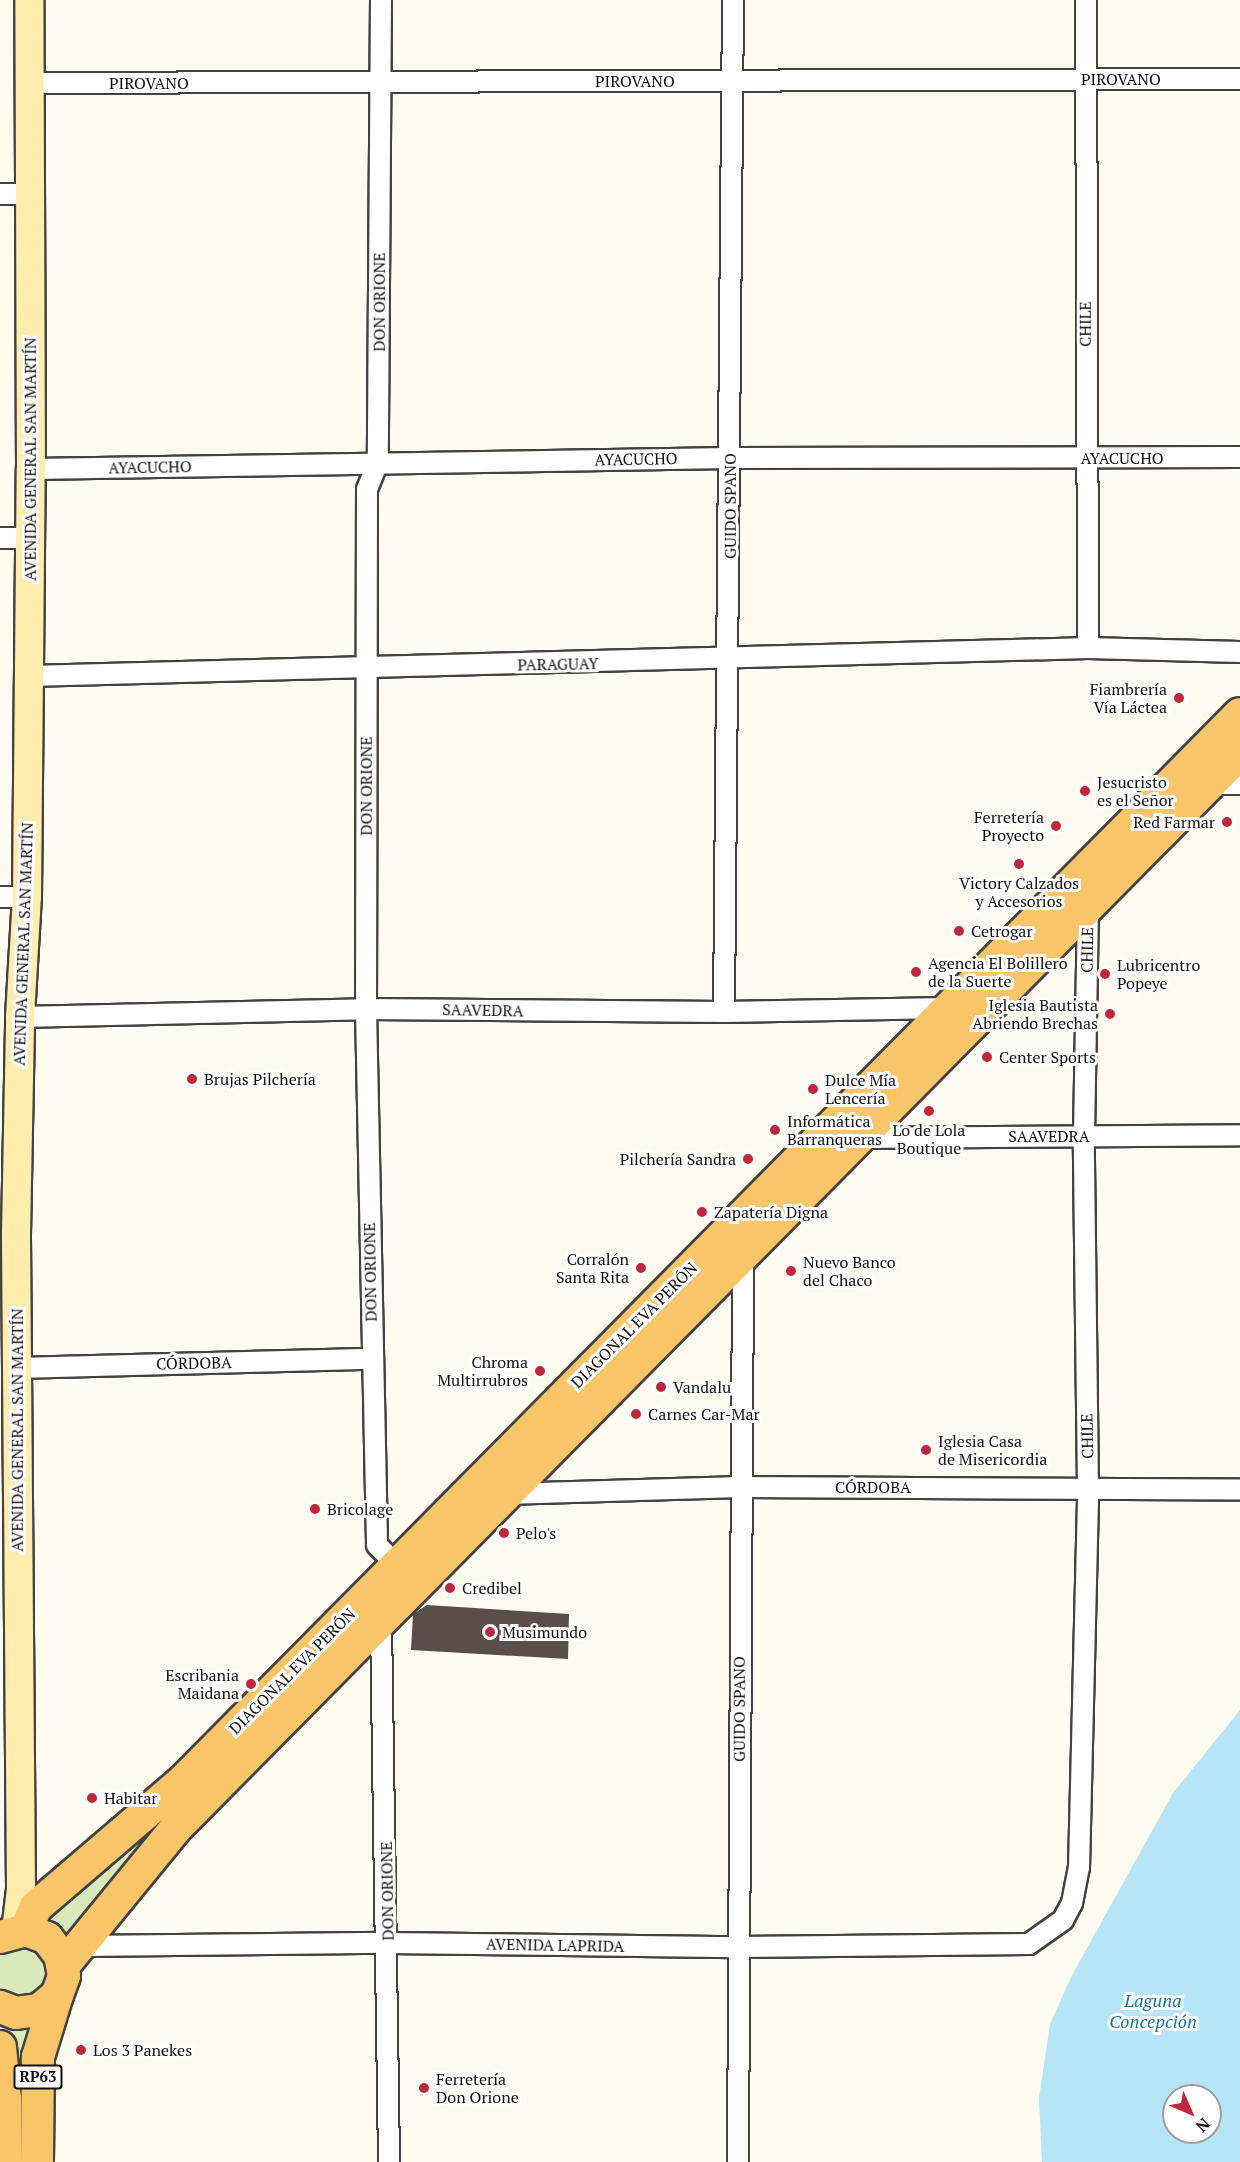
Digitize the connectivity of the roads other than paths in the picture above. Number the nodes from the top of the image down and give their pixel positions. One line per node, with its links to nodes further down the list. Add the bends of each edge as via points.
1 (29, 0): 9 (street, AVENIDA GENERAL SAN MARTÍN)
2 (381, 0): 7 (street, DON ORIONE)
3 (733, 0): 8 (street, GUIDO SPANO)
4 (1086, 0): 5 (street, CHILE)
5 (1086, 79): 6 (street, PIROVANO); 8 (street, PIROVANO); 14 (street, CHILE)
6 (1240, 79)
7 (381, 81): 8 (street, PIROVANO); 9 (street, PIROVANO); 15 (street, DON ORIONE)
8 (734, 81): 13 (street, GUIDO SPANO)
9 (30, 83): 11 (street, AVENIDA GENERAL SAN MARTÍN)
10 (0, 194): 11 (street)
11 (30, 194): 16 (street, AVENIDA GENERAL SAN MARTÍN)
12 (1240, 457): 14 (street, AYACUCHO)
13 (730, 458): 14 (street, AYACUCHO); 15 (street, AYACUCHO); 21 (street, GUIDO SPANO)
14 (1084, 459): 19 (street, CHILE)
15 (378, 462): 16 (street, AYACUCHO); 22 (street, DON ORIONE, via 367,489)
16 (31, 469): 18 (street, AVENIDA GENERAL SAN MARTÍN)
17 (0, 538): 18 (street)
18 (30, 538): 23 (street, AVENIDA GENERAL SAN MARTÍN)
19 (1088, 648): 20 (street, PARAGUAY); 21 (street, PARAGUAY)
20 (1240, 652)
21 (728, 660): 22 (street, PARAGUAY); 31 (street, GUIDO SPANO, via 724,706)
22 (365, 669): 23 (street, PARAGUAY); 30 (street, DON ORIONE)
23 (29, 676): 27 (street, AVENIDA GENERAL SAN MARTÍN)
24 (1240, 714): 29 (main road, DIAGONAL EVA PERÓN)
25 (1240, 753): 26 (main road, DIAGONAL EVA PERÓN)
26 (1225, 784): 28 (main road, DIAGONAL EVA PERÓN)
27 (14, 897): 32 (street, AVENIDA GENERAL SAN MARTÍN)
28 (1088, 908): 34 (street, CHILE); 35 (main road, DIAGONAL EVA PERÓN)
29 (947, 1008): 31 (street, SAAVEDRA); 44 (main road, DIAGONAL EVA PERÓN)
30 (366, 1009): 31 (street, SAAVEDRA); 32 (street, SAAVEDRA); 38 (street, DON ORIONE)
31 (724, 1012)
32 (20, 1017): 36 (street, AVENIDA GENERAL SAN MARTÍN)
33 (1240, 1135): 34 (street, SAAVEDRA)
34 (1084, 1136): 35 (street, SAAVEDRA); 41 (street, CHILE)
35 (858, 1138): 37 (main road, DIAGONAL EVA PERÓN)
36 (8, 1235): 39 (street, AVENIDA GENERAL SAN MARTÍN)
37 (742, 1256): 40 (street, GUIDO SPANO); 43 (main road, DIAGONAL EVA PERÓN)
38 (371, 1359): 39 (street, CÓRDOBA); 44 (street, DON ORIONE, via 377,1545)
39 (17, 1368): 45 (street, AVENIDA GENERAL SAN MARTÍN)
40 (741, 1487): 41 (street, CÓRDOBA); 43 (street, CÓRDOBA); 50 (street, GUIDO SPANO)
41 (1088, 1488): 42 (street, CÓRDOBA); 49 (street, CHILE, via 1079,1868 1072,1903 1063,1920)
42 (1240, 1490)
43 (505, 1494): 46 (main road, DIAGONAL EVA PERÓN)
44 (396, 1566): 47 (main road, DIAGONAL EVA PERÓN, via 184,1780)
45 (8, 1592): 47 (street, AVENIDA GENERAL SAN MARTÍN)
46 (381, 1621): 48 (street, DON ORIONE); 51 (main road, DIAGONAL EVA PERÓN, via 175,1829 108,1906)
47 (24, 1922): 51 (main road, via 60,1955)
48 (388, 1943): 50 (street, AVENIDA LAPRIDA); 51 (street, AVENIDA LAPRIDA); 56 (street, DON ORIONE)
49 (1029, 1944): 50 (street, AVENIDA LAPRIDA)
50 (738, 1947): 57 (street, GUIDO SPANO)
51 (67, 1969): 52 (main road, via 39,2010 28,2013); 55 (main road, RP63, via 38,2057)
52 (0, 2007)
53 (0, 2047): 54 (main road, RP63)
54 (5, 2162)
55 (37, 2162)
56 (389, 2162)
57 (738, 2162)

